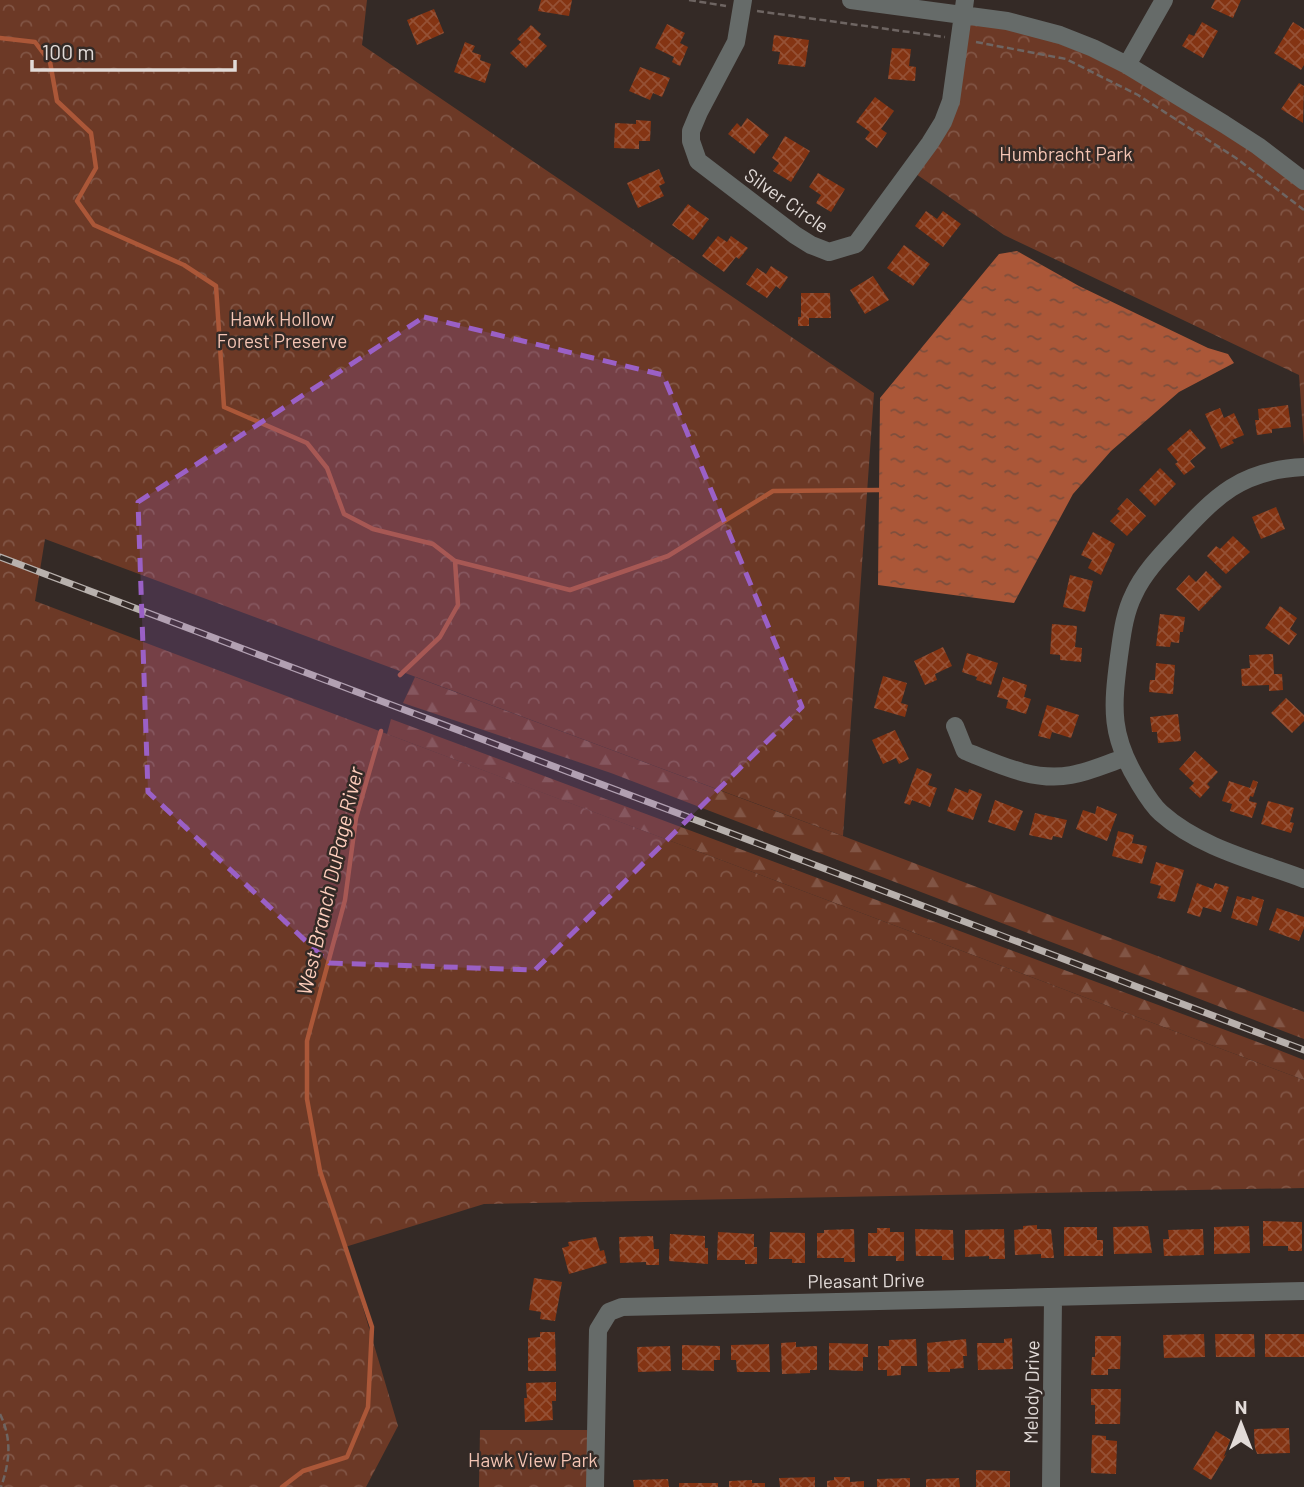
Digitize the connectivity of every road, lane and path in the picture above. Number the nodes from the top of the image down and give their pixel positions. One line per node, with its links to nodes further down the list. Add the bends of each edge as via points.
1 (689, 0): 4 (path)
2 (851, 0): 5 (street)
3 (1164, 0): 7 (street)
4 (742, 4): 6 (path); 6 (street, Silver Circle, via 732,50 691,131 698,161 795,235 829,252 856,244 930,144 951,100)
5 (964, 8): 6 (street, Silver Circle); 7 (street, via 1060,35)
6 (960, 39): 9 (path, via 1066,59 1138,95 1236,158)
7 (1127, 65): 8 (street, via 1258,146)
8 (1304, 181)
9 (1304, 210)
10 (1304, 467): 12 (street, via 1261,473 1233,486 1212,502 1140,582 1127,610 1114,695)
11 (955, 726): 12 (street, via 965,751 1027,774 1071,775)
12 (1124, 758): 13 (street, via 1159,812 1184,829)
13 (1304, 879)
14 (1304, 1292): 15 (street, Pleasant Drive)
15 (1053, 1298): 18 (street, Pleasant Drive, via 613,1310 598,1330); 19 (street, Melody Drive)
16 (0, 1414): 17 (path, via 8,1431 8,1468)
17 (1, 1487)
18 (595, 1487)
19 (1051, 1487)

